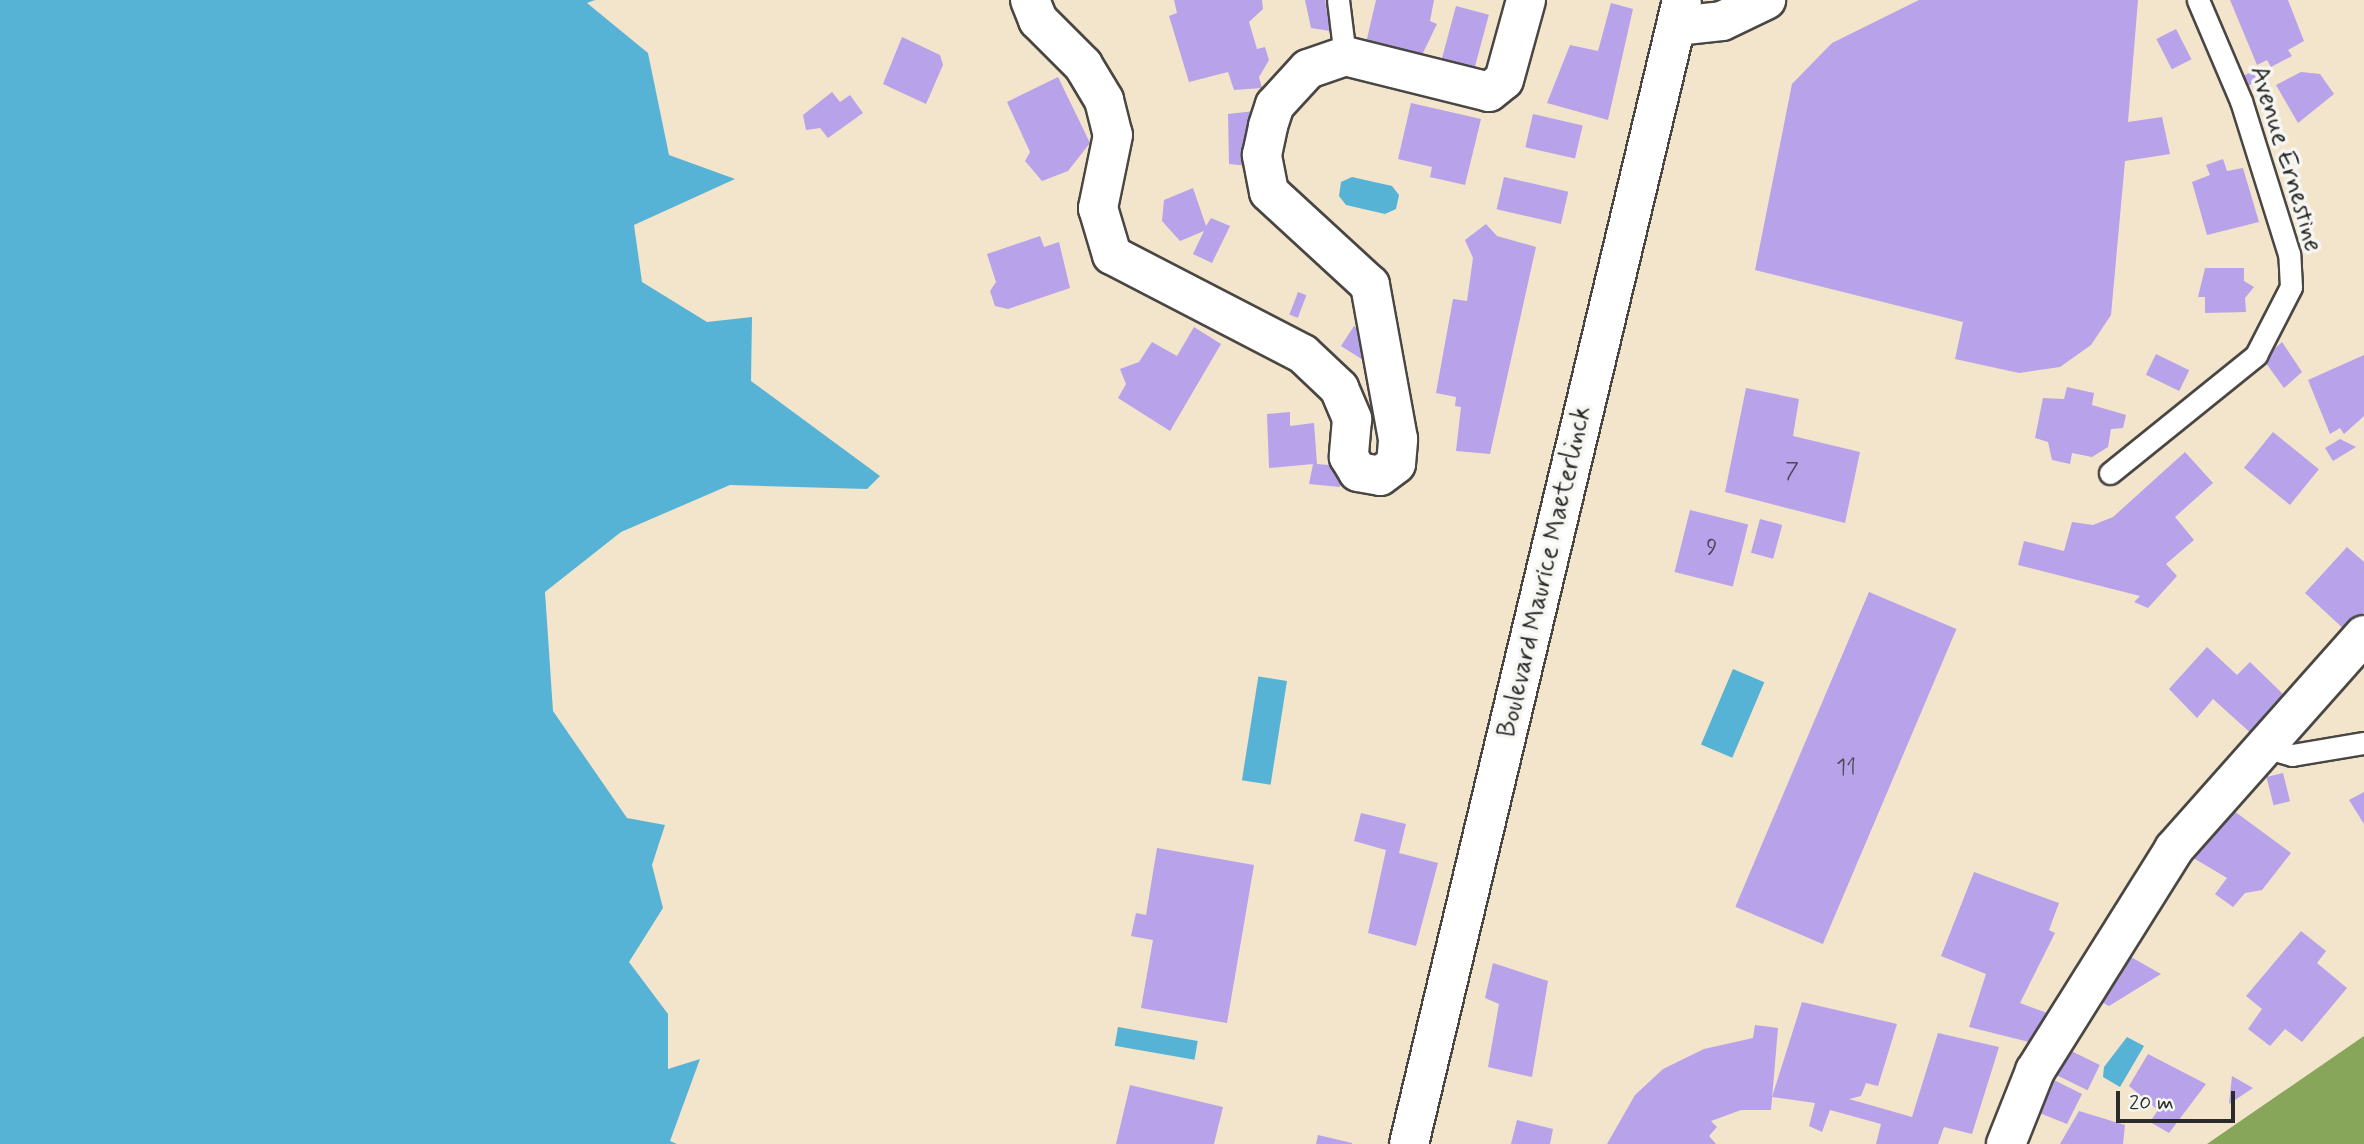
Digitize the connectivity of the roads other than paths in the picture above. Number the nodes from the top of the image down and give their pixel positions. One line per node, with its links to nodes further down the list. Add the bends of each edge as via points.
1 (1030, 0): 7 (street, via 1038,20 1083,65 1104,100 1113,135 1098,208 1112,255 1303,354 1339,388 1352,419 1349,457 1358,472 1380,476 1396,464 1398,439 1370,285 1269,192 1262,155 1275,105 1308,69)
2 (1338, 0): 7 (lane)
3 (1526, 0): 7 (street, via 1504,80 1489,92)
4 (1766, 0): 6 (street, via 1722,21)
5 (2199, 0): 8 (lane, Avenue Ernestine, via 2241,101 2289,254 2291,287 2256,355)
6 (1679, 13): 12 (street, Boulevard Maurice Maeterlinck)
7 (1345, 56)
8 (2110, 473)
9 (2364, 635): 11 (street)
10 (2364, 743): 11 (lane, via 2292,755)
11 (2264, 747): 13 (street, via 2174,849 2035,1071)
12 (1409, 1144)
13 (2006, 1144)

